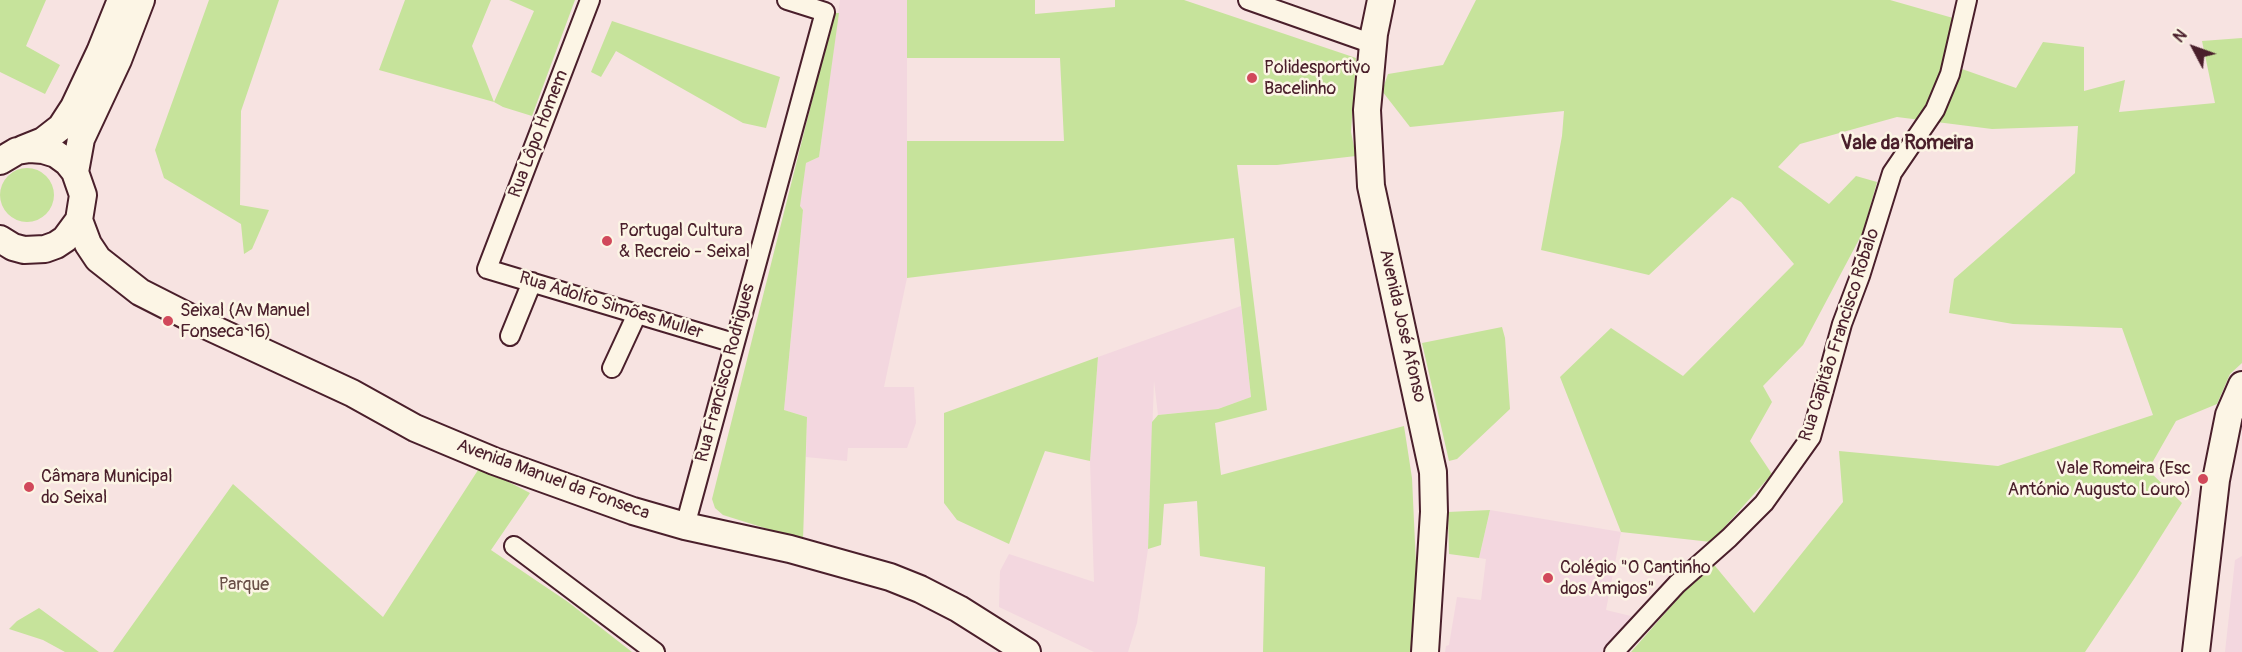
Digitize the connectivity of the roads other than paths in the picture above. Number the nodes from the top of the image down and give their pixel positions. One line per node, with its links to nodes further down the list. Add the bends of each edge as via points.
1 (121, 0): 9 (street, via 100,52 61,127 43,141)
2 (141, 0): 10 (street, via 81,139)
3 (590, 0): 15 (street, Rua Lôpo Homem)
4 (787, 0): 19 (street, Rua Francisco Rodrigues, via 825,12)
5 (1248, 0): 8 (street)
6 (1381, 0): 8 (street, Avenida José Afonso)
7 (1967, 0): 27 (street, Rua Capitão Francisco Robalo, via 1950,74 1935,111 1892,173 1842,324 1811,437 1764,503 1677,584)
8 (1373, 44): 26 (street, Avenida José Afonso, via 1367,110 1371,186 1433,472)
9 (9, 156): 10 (street, via 43,150 56,154)
10 (75, 172): 11 (street, via 83,195)
11 (79, 220): 13 (street); 14 (street, Avenida Manuel da Fonseca)
12 (1, 242): 13 (street, via 34,251)
13 (56, 245): 14 (street, Avenida Manuel da Fonseca)
14 (98, 259): 22 (street, Avenida Manuel da Fonseca, via 158,302 320,377 415,428 494,461)
15 (487, 269): 16 (street, Rua Adolfo Simões Muller)
16 (532, 282): 17 (street, Rua Adolfo Simões Muller); 18 (street)
17 (637, 314): 19 (street, Rua Adolfo Simões Muller); 20 (street)
18 (510, 336)
19 (734, 344): 22 (street, Rua Francisco Rodrigues)
20 (612, 368)
21 (2242, 385): 28 (street, via 2229,415 2216,480)
22 (685, 526): 25 (street, Avenida Manuel da Fonseca, via 790,549 900,581 959,609)
23 (514, 546): 24 (street)
24 (655, 652)
25 (1027, 652)
26 (1425, 652)
27 (1614, 652)
28 (2196, 652)

